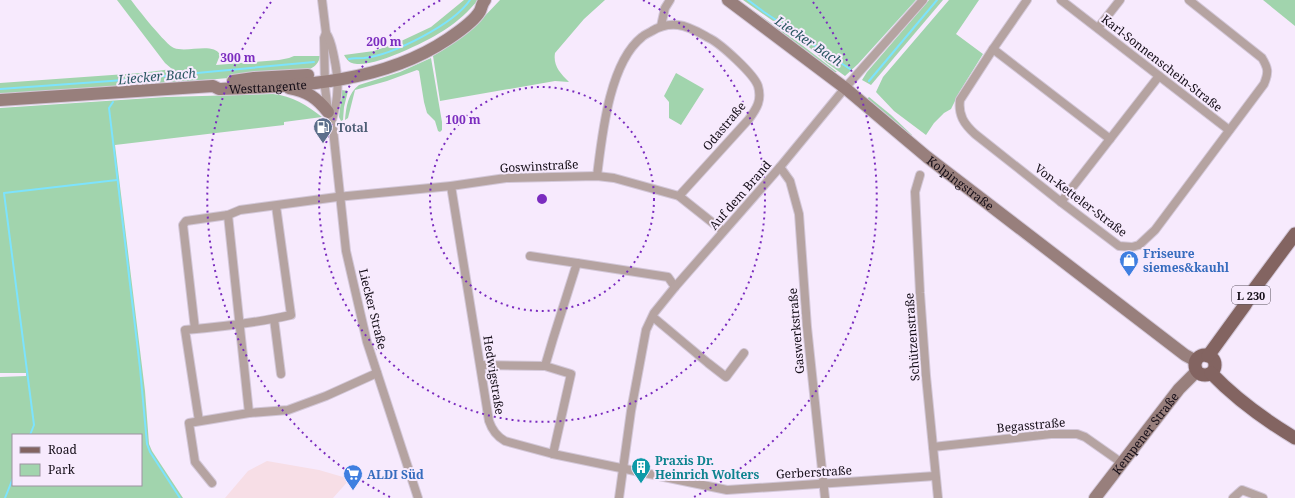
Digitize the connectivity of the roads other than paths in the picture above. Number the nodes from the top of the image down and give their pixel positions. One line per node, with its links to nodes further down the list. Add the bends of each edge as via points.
1 (322, 0): 12 (street)
2 (670, 0): 10 (street, via 665,8)
3 (728, 0): 19 (main road, Kolpingstraße)
4 (923, 0): 19 (street, Auf dem Brand)
5 (1027, 0): 13 (street, Von-Ketteler-Straße)
6 (1061, 0): 11 (street, Karl-Sonnenschein-Straße)
7 (1120, 0): 11 (street)
8 (1189, 0): 22 (street, Von-Ketteler-Straße, via 1254,51 1267,67 1264,84)
9 (483, 2): 14 (main road, via 451,29 430,42 383,62)
10 (661, 26): 26 (street, Odastraße, via 642,37 628,52 618,72 602,136); 29 (street, Odastraße, via 679,24 716,42 739,61 757,83 760,99 748,119)
11 (1098, 28): 15 (street, Karl-Sonnenschein-Straße)
12 (326, 33): 14 (street, Liecker Straße); 16 (street, Liecker Straße)
13 (993, 49): 23 (street); 30 (street, Von-Ketteler-Straße, via 960,100 963,121 975,134)
14 (338, 76): 16 (main road); 21 (street, Liecker Straße, via 335,111)
15 (1160, 76): 22 (street, Karl-Sonnenschein-Straße); 23 (street)
16 (325, 77): 17 (main road, via 254,78); 18 (main road, Westtangente); 21 (street, Liecker Straße)
17 (213, 86): 18 (main road, Westtangente, via 219,89); 20 (main road, Westtangente)
18 (278, 86): 21 (main road, via 311,95)
19 (845, 88): 24 (street, Auf dem Brand); 46 (main road, Kolpingstraße, via 933,162)
20 (0, 100)
21 (330, 116): 28 (street, Liecker Straße)
22 (1229, 130): 30 (street, Von-Ketteler-Straße, via 1155,230 1139,245 1120,246)
23 (1110, 139): 30 (street)
24 (780, 166): 33 (street, Auf dem Brand); 59 (street, Gaswerkstraße, via 790,181 799,214 807,327)
25 (920, 175): 53 (street, Schützenstraße, via 915,192)
26 (597, 176): 27 (street, Goswinstraße, via 506,178); 29 (street, Goswinstraße, via 614,178)
27 (451, 186): 28 (street, Goswinstraße); 44 (street, Hedwigstraße)
28 (341, 196): 31 (street, Goswinstraße); 47 (street, Liecker Straße, via 346,251 367,342)
29 (679, 196): 33 (street, Goswinstraße)
30 (1061, 202)
31 (276, 206): 32 (street, Goswinstraße, via 240,210); 39 (street, via 291,315)
32 (228, 215): 40 (street); 41 (street, Goswinstraße, via 186,221 183,225)
33 (724, 231): 37 (street, Auf dem Brand)
34 (1295, 234): 43 (main road, L 230)
35 (530, 256): 36 (street)
36 (577, 263): 37 (street, via 668,277); 45 (street)
37 (675, 286): 38 (street, Auf dem Brand)
38 (653, 317): 42 (street, via 726,377); 56 (street, Auf dem Brand, via 646,330 631,411)
39 (274, 319): 40 (street); 49 (street)
40 (239, 324): 41 (street); 50 (street)
41 (195, 329): 51 (street, via 185,330)
42 (744, 353)
43 (1208, 356): 46 (main road, via 1200,356); 48 (main road, via 1215,364)
44 (481, 365): 45 (street); 54 (street, Hedwigstraße, via 492,430 505,441)
45 (545, 366): 54 (street, via 571,374)
46 (1197, 366): 48 (main road, via 1204,375); 55 (main road, Kempener Straße)
47 (377, 373): 50 (street, via 288,410); 60 (street, Liecker Straße)
48 (1211, 373): 52 (main road, via 1233,394)
49 (281, 374)
50 (249, 413): 51 (street)
51 (199, 421): 58 (street, via 189,423 195,462)
52 (1295, 438)
53 (933, 447): 55 (street, Begasstraße, via 1051,434 1077,434 1085,436); 57 (street, Schützenstraße)
54 (554, 454): 56 (street, Hedwigstraße)
55 (1122, 463): 64 (main road, Kempener Straße)
56 (624, 468): 59 (street, Gerberstraße, via 728,490); 61 (street, Auf dem Brand)
57 (935, 476): 59 (street, Gerberstraße); 63 (street, Schützenstraße)
58 (212, 483)
59 (823, 484): 62 (street, Gaswerkstraße)
60 (418, 498)
61 (619, 498)
62 (825, 498)
63 (938, 498)
64 (1095, 498)
65 (1234, 498): 66 (street, via 1242,490)
66 (1262, 498)

